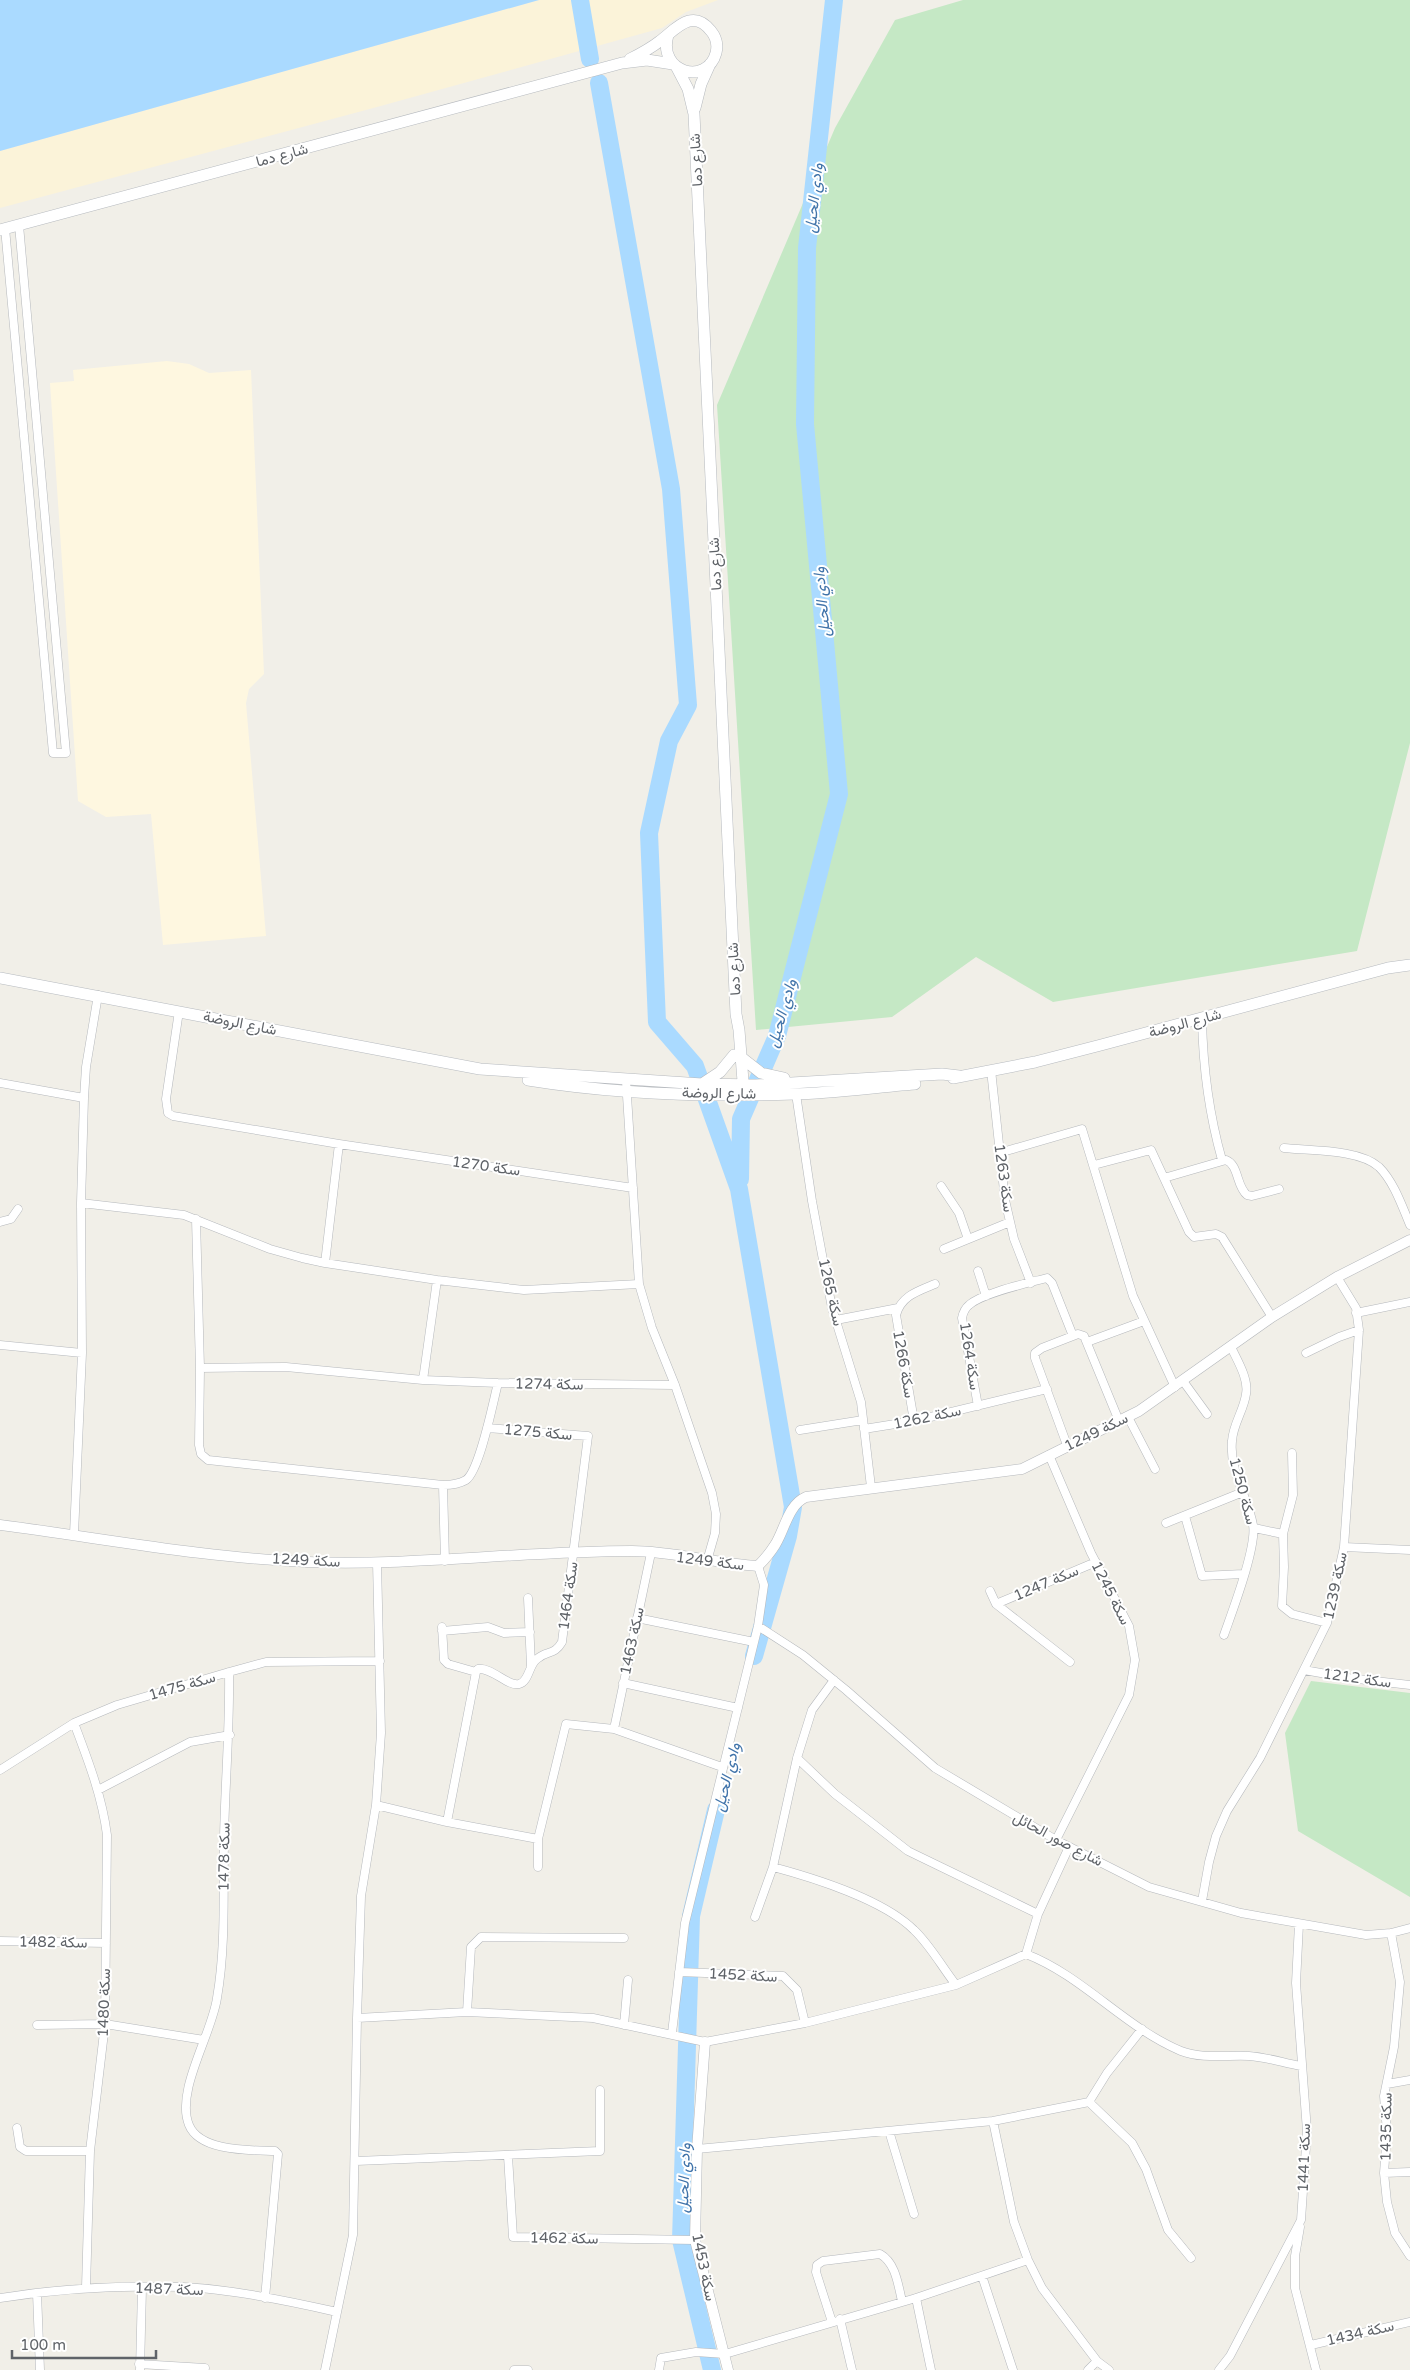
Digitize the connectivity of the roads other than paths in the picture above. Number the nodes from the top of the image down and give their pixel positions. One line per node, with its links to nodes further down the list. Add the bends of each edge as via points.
1 (668, 35): 2 (main road, via 679,24 702,23 714,34); 3 (main road, شارع دما); 4 (main road, via 666,51)
2 (714, 57): 4 (main road, via 697,71 690,72); 5 (main road, شارع دما, via 701,84)
3 (622, 63): 4 (main road, شارع دما, via 648,60); 6 (main road, شارع دما)
4 (674, 65): 5 (main road, شارع دما, via 688,89)
5 (694, 114): 13 (main road, شارع دما, via 736,1014 733,1028)
6 (18, 225): 7 (main road, شارع دما); 7 (street, via 66,753 53,753)
7 (2, 229)
8 (1410, 965): 12 (main road, شارع الروضة, via 1388,968)
9 (0, 978): 10 (main road, شارع الروضة)
10 (98, 995): 11 (main road, شارع الروضة); 22 (street)
11 (179, 1011): 19 (main road, شارع الروضة, via 480,1069 493,1075 551,1084); 23 (street, سكة 1270, via 166,1099 168,1113 180,1118)
12 (1202, 1019): 14 (main road, شارع الروضة, via 1035,1062); 26 (street, via 1207,1095)
13 (738, 1056): 16 (main road, via 756,1070 775,1077 843,1076); 18 (main road); 20 (main road, شارع دما)
14 (991, 1070): 15 (main road, شارع الروضة); 25 (street, سكة 1263)
15 (960, 1076): 16 (main road, شارع الروضة, via 942,1074); 21 (main road, شارع الروضة, via 943,1081)
16 (863, 1079): 20 (main road, شارع الروضة)
17 (0, 1083): 22 (street)
18 (702, 1084): 19 (main road, شارع الروضة); 20 (main road, شارع الروضة)
19 (627, 1086): 20 (main road, شارع الروضة); 30 (street)
20 (740, 1090): 21 (main road, شارع الروضة)
21 (796, 1094): 53 (street, سكة 1265, via 812,1201)
22 (84, 1098): 32 (street)
23 (339, 1144): 30 (street, سكة 1270); 41 (street)
24 (1284, 1148): 37 (street, via 1360,1156 1377,1166 1396,1192)
25 (999, 1153): 27 (street, via 1082,1129); 36 (street, سكة 1263)
26 (1222, 1160): 28 (street); 31 (street, via 1232,1164 1247,1195)
27 (1094, 1165): 28 (street, via 1151,1150); 54 (street, via 1124,1268)
28 (1164, 1178): 52 (street, via 1189,1232 1194,1237 1216,1234 1222,1237)
29 (941, 1186): 38 (street, via 958,1212)
30 (633, 1188): 46 (street)
31 (1278, 1189)
32 (82, 1203): 34 (street, via 166,1212); 60 (street)
33 (18, 1209): 35 (street, via 11,1219)
34 (196, 1219): 41 (street, via 270,1249); 62 (street)
35 (0, 1222)
36 (1010, 1222): 38 (street); 45 (street, سكة 1263)
37 (1410, 1225)
38 (968, 1239): 40 (street)
39 (1410, 1240): 43 (street, سكة 1249)
40 (944, 1249)
41 (325, 1263): 44 (street)
42 (978, 1271): 48 (street)
43 (1337, 1277): 51 (street, سكة 1239); 52 (street, سكة 1249)
44 (437, 1280): 46 (street, via 524,1290); 63 (street)
45 (1030, 1283): 48 (street, سكة 1264); 56 (street, سكة 1264, via 1049,1279)
46 (639, 1284): 66 (street, via 652,1328)
47 (935, 1284): 50 (street, سكة 1266, via 908,1297)
48 (986, 1296): 68 (street, سكة 1264, via 968,1305 962,1318)
49 (1410, 1302): 51 (street)
50 (898, 1308): 53 (street, سكة 1266); 72 (street, سكة 1266, via 897,1323)
51 (1356, 1314): 55 (street, سكة 1239)
52 (1272, 1317): 59 (street, سكة 1249)
53 (836, 1320): 71 (street, سكة 1265, via 858,1388)
54 (1144, 1321): 57 (street); 65 (street)
55 (1359, 1330): 61 (street); 90 (street, سكة 1239)
56 (1072, 1336): 57 (street, via 1082,1335); 67 (street, via 1035,1352)
57 (1087, 1342): 70 (street)
58 (0, 1345): 60 (street)
59 (1230, 1347): 65 (street, سكة 1249); 83 (street, سكة 1250, via 1242,1370 1247,1392 1232,1440 1232,1459)
60 (82, 1352): 88 (street)
61 (1306, 1354)
62 (200, 1368): 63 (street, سكة 1274, via 286,1367); 81 (street, via 199,1445 201,1454 208,1460)
63 (423, 1380): 64 (street, سكة 1274)
64 (498, 1383): 66 (street, سكة 1274); 73 (street)
65 (1179, 1384): 69 (street); 70 (street, سكة 1249)
66 (675, 1385): 95 (street, via 712,1493 716,1514)
67 (1047, 1389): 68 (street, سكة 1262); 77 (street)
68 (978, 1406): 72 (street, سكة 1262)
69 (1207, 1414)
70 (1124, 1419): 77 (street, سكة 1249); 80 (street)
71 (863, 1420): 74 (street, سكة 1265); 75 (street)
72 (914, 1420): 74 (street, سكة 1262)
73 (487, 1428): 76 (street, سكة 1275); 81 (street, via 468,1479)
74 (864, 1429): 82 (street, سكة 1265)
75 (800, 1430)
76 (588, 1436): 93 (street, سكة 1464)
77 (1067, 1445): 79 (street, سكة 1249)
78 (1292, 1453): 89 (street, via 1293,1495)
79 (1049, 1456): 82 (street, سكة 1249, via 1022,1469); 97 (street, سكة 1245)
80 (1155, 1469)
81 (443, 1485): 94 (street)
82 (871, 1487): 98 (street, سكة 1249, via 799,1500 776,1544)
83 (1243, 1492): 84 (street); 87 (street, سكة 1250)
84 (1184, 1516): 85 (street); 99 (street, via 1202,1576)
85 (1166, 1523)
86 (0, 1525): 88 (street, سكة 1249)
87 (1254, 1528): 89 (street); 99 (street, سكة 1250)
88 (74, 1534): 96 (street, سكة 1249, via 146,1547 306,1562)
89 (1283, 1534): 104 (street, via 1282,1606 1292,1614)
90 (1344, 1547): 91 (street); 104 (street, سكة 1239)
91 (1410, 1550)
92 (651, 1553): 93 (street, سكة 1249); 95 (street, سكة 1249); 103 (street, سكة 1463)
93 (574, 1554): 94 (street, سكة 1249); 111 (street, سكة 1464, via 562,1642 557,1650 537,1658)
94 (445, 1560): 96 (street, سكة 1249)
95 (707, 1561): 98 (street, سكة 1249)
96 (377, 1562): 109 (street)
97 (1096, 1562): 102 (street, سكة 1247); 129 (street, سكة 1245, via 1129,1626 1134,1678 1130,1695)
98 (758, 1566): 105 (street, via 764,1585)
99 (1244, 1574): 107 (street, سكة 1250)
100 (990, 1591): 102 (street, سكة 1247)
101 (528, 1598): 106 (street)
102 (996, 1604): 110 (street, سكة 1247)
103 (637, 1618): 108 (street); 116 (street, سكة 1463)
104 (1327, 1623): 112 (street, سكة 1239)
105 (758, 1626): 108 (street); 115 (street, شارع صور الحائل)
106 (530, 1632): 111 (street); 114 (street, via 504,1633 488,1627 442,1629 444,1660)
107 (1224, 1635)
108 (754, 1642): 118 (street)
109 (380, 1661): 113 (street, سكة 1475, via 266,1662); 126 (street, via 381,1733)
110 (1070, 1662)
111 (531, 1666): 114 (street, سكة 1464, via 519,1685 487,1670 478,1669)
112 (1304, 1670): 117 (street, سكة 1212); 133 (street, سكة 1239, via 1260,1758 1232,1801 1220,1827)
113 (229, 1672): 119 (street, سكة 1475, via 117,1705); 121 (street, سكة 1478)
114 (476, 1672): 127 (street)
115 (834, 1680): 122 (street, via 812,1710); 129 (street, شارع صور الحائل, via 935,1768)
116 (623, 1683): 118 (street); 120 (street, سكة 1463)
117 (1410, 1685)
118 (738, 1708): 123 (street)
119 (74, 1724): 124 (street, سكة 1475); 125 (street, سكة 1480)
120 (614, 1729): 123 (street); 128 (street, via 566,1724)
121 (230, 1734): 125 (street, via 190,1742); 154 (street, سكة 1478, via 224,1838 224,1919 218,1990)
122 (797, 1758): 132 (street); 134 (street, via 836,1794 908,1851)
123 (722, 1767): 143 (street, via 685,1923)
124 (0, 1770)
125 (98, 1790): 141 (street, سكة 1480, via 107,1835)
126 (376, 1805): 127 (street); 147 (street, via 361,1896)
127 (447, 1822): 128 (street)
128 (538, 1839): 131 (street)
129 (1056, 1840): 130 (street, شارع صور الحائل)
130 (1069, 1847): 133 (street, شارع صور الحائل, via 1149,1887); 134 (street)
131 (538, 1867)
132 (773, 1867): 135 (street); 145 (street, via 808,1876 890,1911 914,1930)
133 (1202, 1901): 136 (street, شارع صور الحائل, via 1241,1913)
134 (1038, 1914): 142 (street)
135 (755, 1917)
136 (1299, 1924): 138 (street, شارع صور الحائل, via 1366,1935); 156 (street, سكة 1441, via 1296,1983)
137 (1410, 1928): 138 (street, شارع صور الحائل)
138 (1391, 1933): 158 (street, سكة 1435, via 1400,1982 1394,2047)
139 (624, 1938): 146 (street, via 481,1937 471,1946)
140 (0, 1941): 141 (street, سكة 1482)
141 (106, 1943): 149 (street, سكة 1480)
142 (1026, 1954): 145 (street); 152 (street, via 1064,1974)
143 (678, 1972): 148 (street, سكة 1452, via 783,1976 797,1990); 153 (street)
144 (628, 1980): 151 (street)
145 (956, 1985): 148 (street)
146 (467, 2012): 147 (street); 151 (street, via 593,2018)
147 (357, 2018): 167 (street)
148 (805, 2023): 155 (street)
149 (104, 2024): 150 (street); 154 (street); 165 (street, سكة 1480)
150 (37, 2025)
151 (624, 2025): 153 (street)
152 (1142, 2029): 156 (street, via 1182,2051 1251,2056); 160 (street)
153 (672, 2033): 155 (street)
154 (204, 2040): 181 (street, سكة 1478, via 184,2105 189,2127 210,2144 275,2151 278,2154)
155 (705, 2042): 164 (street, سكة 1453)
156 (1301, 2066): 171 (street, سكة 1441, via 1307,2132)
157 (1410, 2080): 158 (street)
158 (1386, 2084): 169 (street, سكة 1435)
159 (600, 2090): 166 (street, via 600,2151)
160 (1089, 2102): 161 (street); 174 (street, via 1132,2143 1146,2169 1168,2230)
161 (993, 2121): 163 (street); 175 (street, via 1014,2222)
162 (17, 2128): 165 (street, via 20,2147 26,2151)
163 (890, 2131): 164 (street); 170 (street)
164 (697, 2149): 172 (street, سكة 1453)
165 (90, 2151): 177 (street, سكة 1480)
166 (508, 2156): 167 (street); 172 (street, سكة 1462, via 513,2237)
167 (356, 2160): 184 (street, via 354,2235)
168 (1410, 2172): 169 (street)
169 (1384, 2173): 173 (street, سكة 1435, via 1395,2233)
170 (914, 2214)
171 (1301, 2220): 187 (street, via 1295,2256 1295,2288); 203 (street, سكة 1441, via 1230,2356)
172 (695, 2240): 188 (street, سكة 1453)
173 (1410, 2256)
174 (1191, 2258)
175 (1028, 2260): 176 (street); 189 (street, via 1042,2288)
176 (982, 2276): 182 (street); 200 (street)
177 (86, 2287): 178 (street, سكة 1487); 179 (street, سكة 1487)
178 (142, 2288): 181 (street, سكة 1487, via 184,2287); 190 (street)
179 (37, 2293): 180 (street, سكة 1487); 192 (street)
180 (0, 2298)
181 (265, 2298): 184 (street, سكة 1487)
182 (916, 2298): 183 (street); 199 (street)
183 (902, 2302): 185 (street); 185 (street, via 888,2258 880,2254 823,2262 817,2265 816,2272)
184 (337, 2312): 193 (street)
185 (836, 2320): 188 (street); 198 (street)
186 (1410, 2322): 187 (street, سكة 1434)
187 (1311, 2345): 204 (street)
188 (724, 2354): 196 (street, via 696,2352 661,2358); 197 (street, سكة 1453)
189 (1097, 2361): 201 (street); 202 (street)
190 (139, 2367): 191 (street)
191 (205, 2368)
192 (40, 2370)
193 (325, 2370)
194 (514, 2370): 195 (street)
195 (528, 2370)
196 (659, 2370)
197 (728, 2370)
198 (852, 2370)
199 (931, 2370)
200 (1013, 2370)
201 (1088, 2370)
202 (1109, 2370)
203 (1219, 2370)
204 (1316, 2370)

